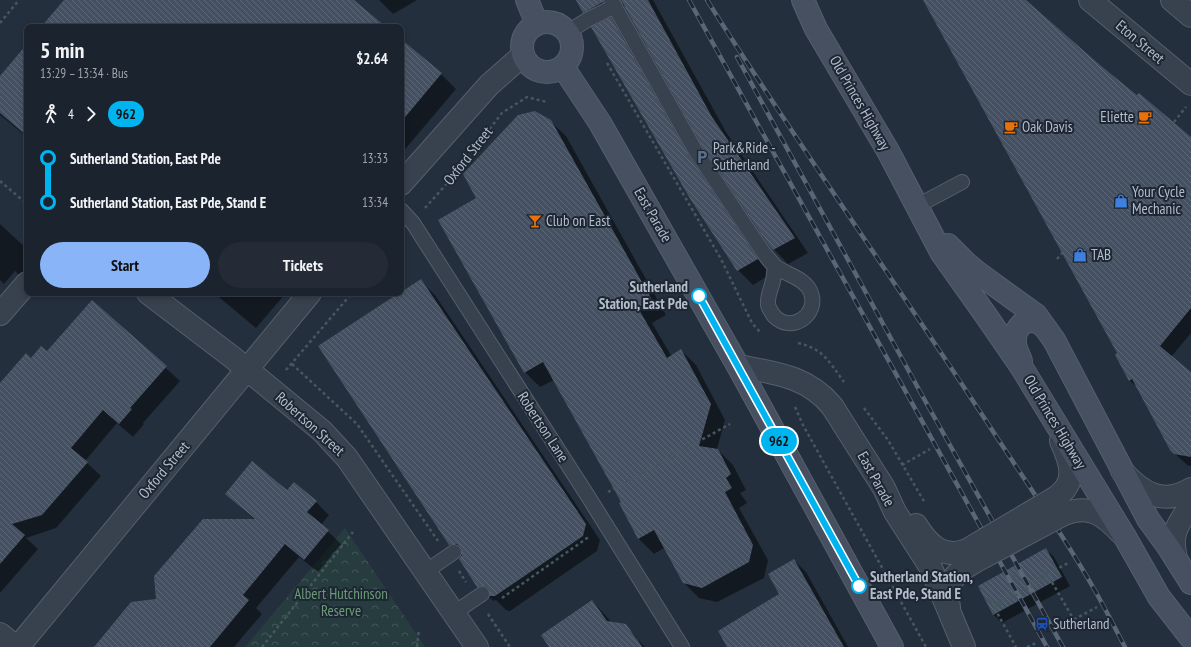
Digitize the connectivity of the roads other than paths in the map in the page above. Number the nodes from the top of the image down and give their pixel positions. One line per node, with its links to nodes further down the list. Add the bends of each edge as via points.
1 (527, 0): 7 (street)
2 (804, 0): 14 (street, Old Princes Highway, via 816,29 888,151)
3 (1090, 0): 11 (street, Eton Street)
4 (1172, 0): 6 (street)
5 (613, 3): 8 (lane); 16 (lane, via 695,150)
6 (1191, 16)
7 (537, 24): 8 (street, via 557,23); 9 (street, via 524,37)
8 (568, 32): 10 (street, via 572,51)
9 (523, 55): 10 (street, via 534,69 540,71 552,72); 12 (street, Oxford Street, via 489,85)
10 (563, 67): 22 (street, East Parade, via 600,123)
11 (1191, 84)
12 (404, 181)
13 (962, 182): 14 (lane)
14 (917, 206): 21 (street, Old Princes Highway, via 949,247 967,264 1036,315); 24 (street, Old Princes Highway, via 947,263)
15 (404, 213): 43 (lane, Robertson Lane, via 413,222)
16 (775, 266)
17 (24, 286): 20 (street)
18 (152, 296): 23 (street, Robertson Street)
19 (308, 296): 23 (street, Oxford Street)
20 (0, 314)
21 (1047, 330): 24 (street, via 1040,322 1028,322 1020,327 1015,340 1016,348); 25 (street, Old Princes Highway)
22 (738, 366): 26 (street, East Parade, via 786,375 814,388 824,396); 44 (street, East Parade)
23 (247, 370): 34 (street, Robertson Street, via 322,431 348,458); 41 (street, Oxford Street)
24 (1035, 388): 28 (street, via 1071,463 1071,472 1060,495); 30 (street, Old Princes Highway)
25 (1122, 470): 27 (street, via 1140,487 1163,497 1176,496); 33 (street, Old Princes Highway, via 1148,519)
26 (884, 488): 32 (street, via 893,502 938,549); 40 (street, East Parade, via 895,512 935,575)
27 (1191, 489)
28 (1059, 506): 30 (street, via 1070,512 1094,512 1107,519); 32 (street, bridge)
29 (1191, 506): 33 (street, via 1175,533 1173,545)
30 (1125, 537): 39 (street, Old Princes Highway, via 1164,604)
31 (454, 552): 34 (lane)
32 (971, 556): 40 (street, via 948,590 950,610)
33 (1176, 559): 35 (street, Old Princes Highway)
34 (425, 572): 37 (street, Robertson Street)
35 (1191, 582)
36 (482, 594): 37 (lane)
37 (454, 613): 42 (street, Robertson Street)
38 (0, 634): 41 (street)
39 (1191, 638)
40 (961, 641)
41 (17, 647)
42 (477, 647)
43 (682, 647)
44 (892, 647)

